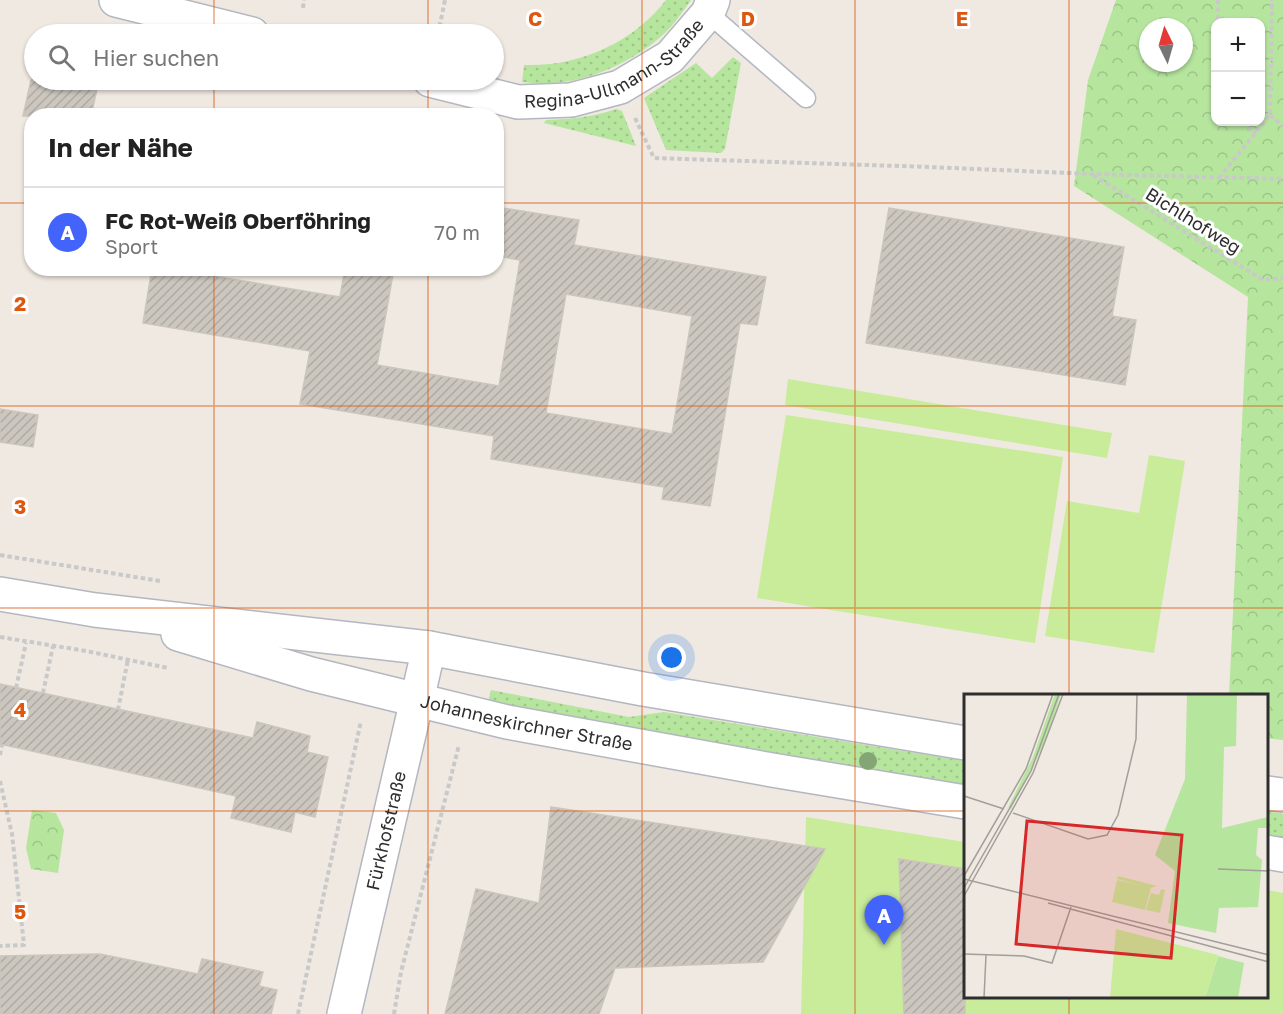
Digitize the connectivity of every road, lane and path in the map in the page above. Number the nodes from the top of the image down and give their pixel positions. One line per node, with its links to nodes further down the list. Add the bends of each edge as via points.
1 (116, 0): 9 (main road)
2 (304, 0): 7 (path)
3 (445, 0): 10 (path)
4 (1218, 0): 8 (path)
5 (1272, 0): 14 (path)
6 (710, 6): 11 (main road, Regina-Ullmann-Straße, via 670,57); 13 (lane)
7 (303, 8)
8 (1218, 18)
9 (212, 24)
10 (440, 24)
11 (620, 87): 12 (main road, Regina-Ullmann-Straße, via 571,100 518,102); 18 (path, via 654,158)
12 (470, 90)
13 (806, 98)
14 (1270, 115): 16 (path); 17 (path)
15 (1247, 126): 17 (path)
16 (1283, 126)
17 (1256, 134): 19 (path)
18 (1092, 174): 19 (path); 21 (path, Bichlhofweg, via 1263,280)
19 (1218, 178): 20 (path)
20 (1283, 179)
21 (1283, 278)
22 (0, 555): 23 (path)
23 (100, 571)
24 (0, 594): 25 (main road, Johanneskirchner Straße)
25 (95, 610): 29 (main road, Johanneskirchner Straße); 34 (main road, Johanneskirchner Straße)
26 (0, 637): 27 (path)
27 (26, 643): 28 (path); 32 (path)
28 (53, 646): 30 (path); 33 (path)
29 (429, 648): 34 (main road, Fürkhofstraße); 38 (main road, Johanneskirchner Straße, via 643,689)
30 (86, 651)
31 (128, 659): 35 (path)
32 (16, 688)
33 (43, 693)
34 (416, 701): 44 (main road, Johanneskirchner Straße, via 507,722); 49 (main road, Fürkhofstraße)
35 (118, 710)
36 (361, 720): 48 (path)
37 (460, 740): 50 (path, via 401,972)
38 (964, 743)
39 (2, 745): 40 (path)
40 (0, 755)
41 (0, 781): 47 (path, via 12,834 24,945)
42 (1268, 793): 43 (main road)
43 (1283, 795)
44 (964, 802)
45 (1268, 852): 46 (main road)
46 (1283, 855)
47 (0, 946)
48 (298, 1014)
49 (344, 1014)
50 (394, 1014)

